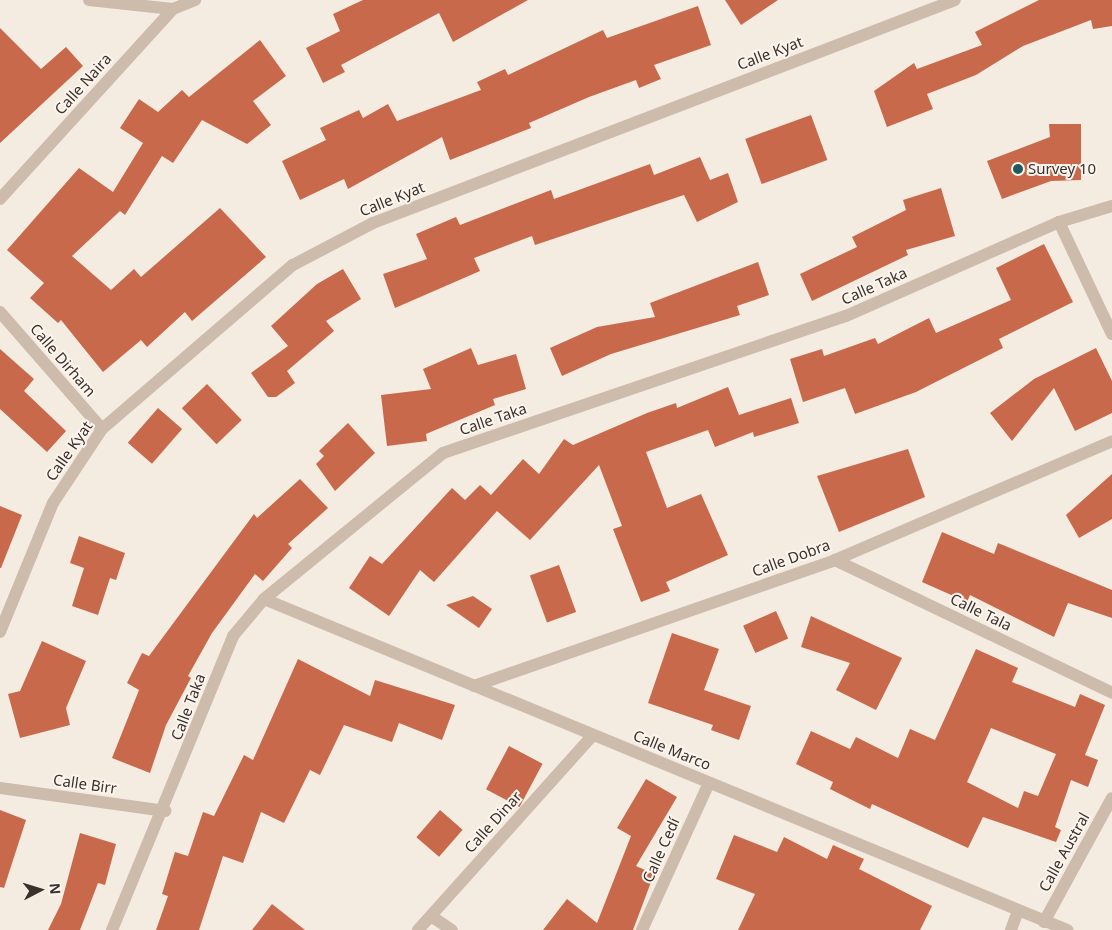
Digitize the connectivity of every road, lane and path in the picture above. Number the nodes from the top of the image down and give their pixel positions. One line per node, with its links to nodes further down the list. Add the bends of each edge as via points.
1 (89, 0): 4 (street)
2 (195, 0): 4 (street, Calle Naira)
3 (955, 0): 10 (street, Calle Kyat, via 373,223 292,265)
4 (173, 9): 5 (street, Calle Naira)
5 (0, 198)
6 (1112, 206): 7 (street, Calle Taka)
7 (1059, 222): 9 (street); 13 (street, Calle Taka, via 846,316 443,453)
8 (0, 312): 10 (street, Calle Dirham)
9 (1112, 334)
10 (102, 429): 14 (street, Calle Kyat, via 53,503)
11 (1112, 441): 12 (street, Calle Dobra)
12 (835, 560): 15 (street, Calle Dobra); 16 (street, Calle Tala)
13 (264, 600): 15 (street, Calle Marco); 21 (street, Calle Taka, via 233,636)
14 (0, 632)
15 (474, 686): 17 (street, Calle Marco)
16 (1112, 693)
17 (593, 735): 18 (street, Calle Marco); 23 (street, Calle Dinar)
18 (709, 783): 22 (street, Calle Marco); 28 (street, Calle Cedí)
19 (0, 788): 21 (street, Calle Birr)
20 (1112, 798): 24 (street, Calle Austral)
21 (165, 811): 25 (street, Calle Taka)
22 (1018, 911): 24 (street, Calle Marco); 29 (street)
23 (431, 916): 26 (street, Calle Dinar); 27 (street)
24 (1044, 922): 30 (street, Calle Marco)
25 (112, 930)
26 (418, 930)
27 (452, 930)
28 (642, 930)
29 (1011, 930)
30 (1067, 930)

